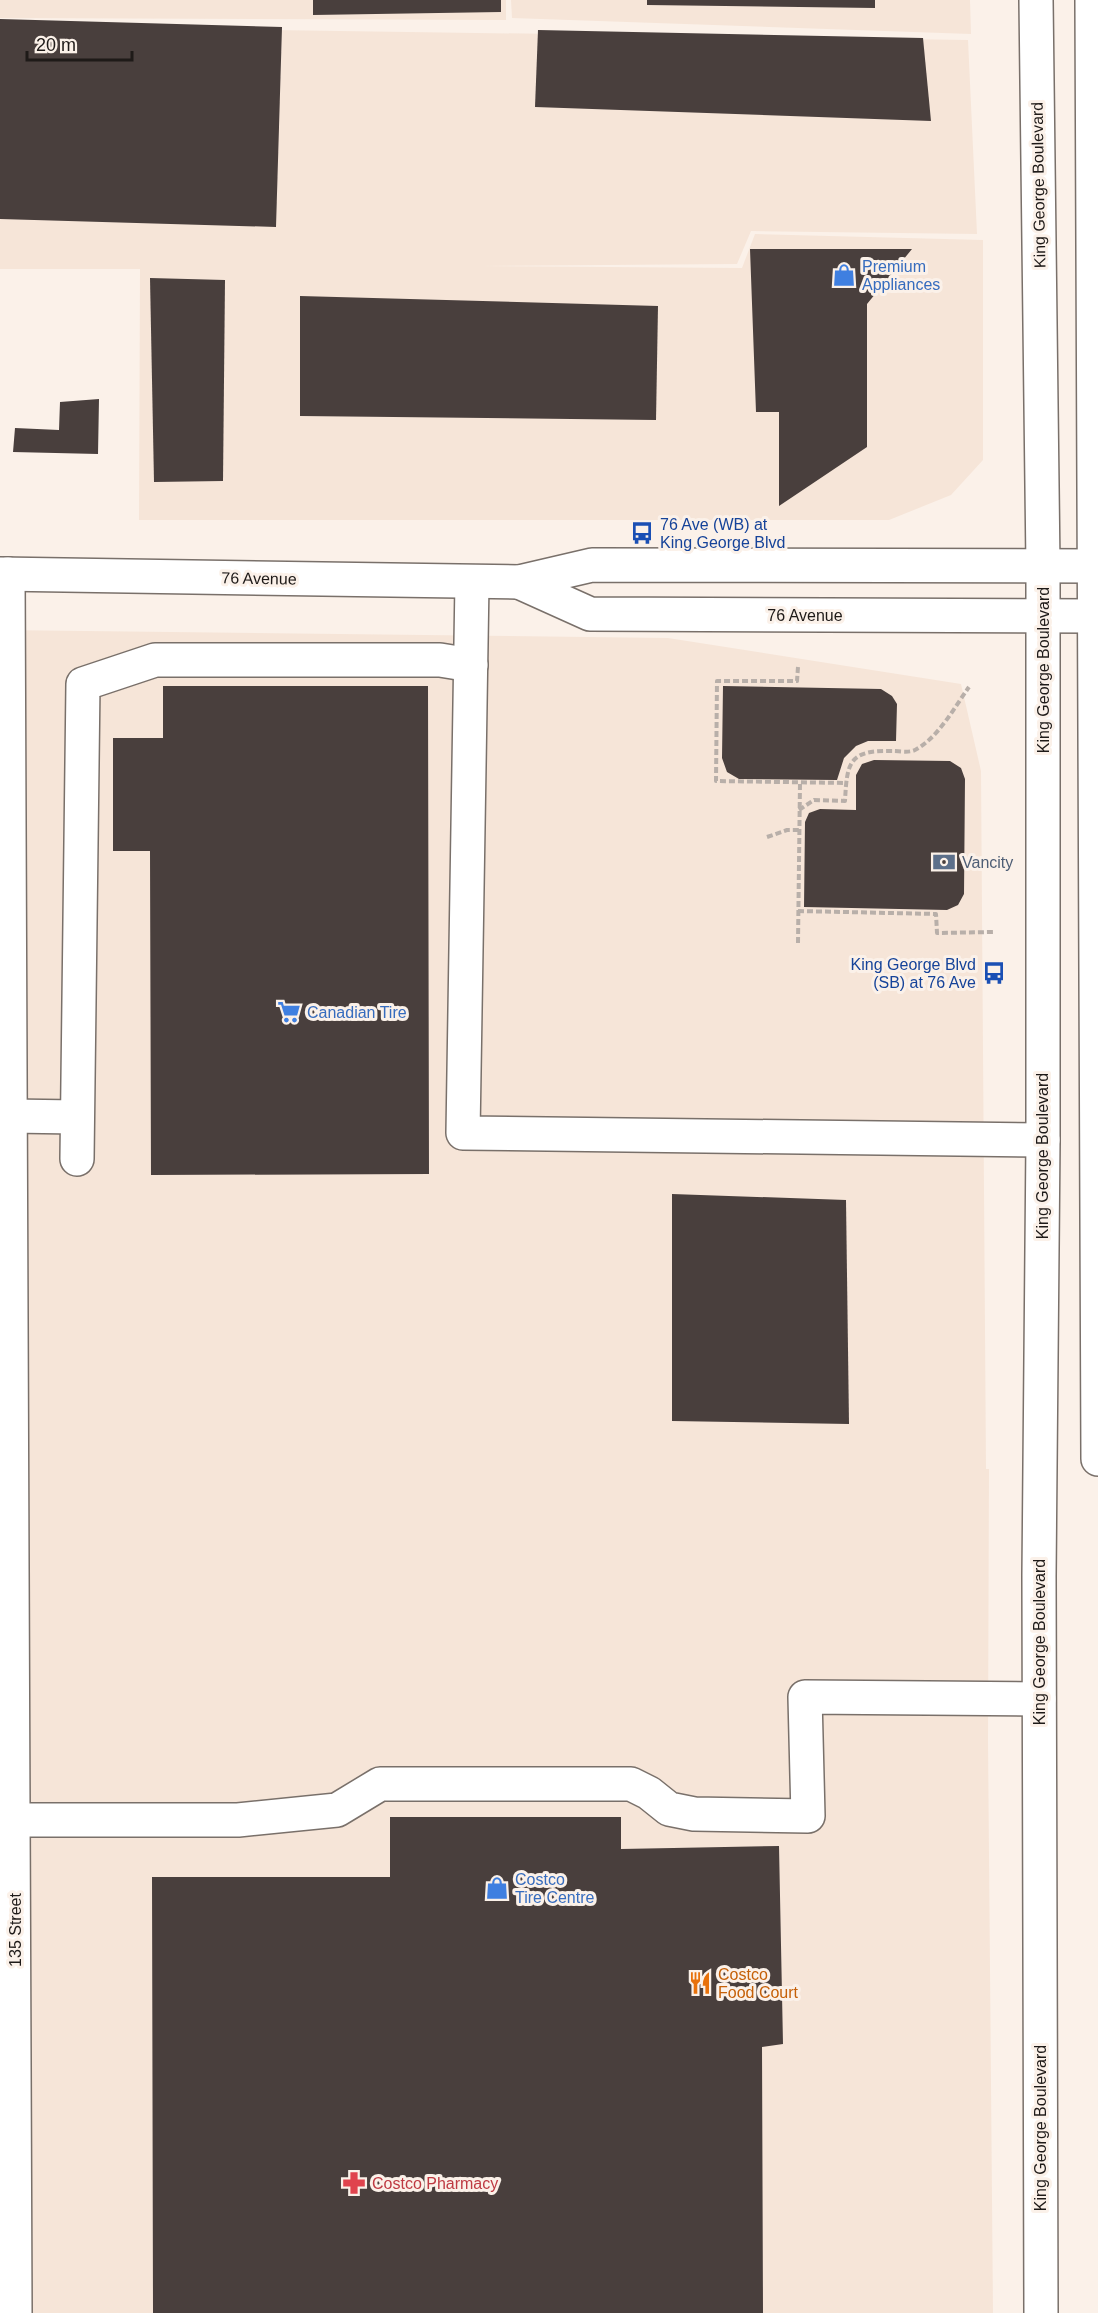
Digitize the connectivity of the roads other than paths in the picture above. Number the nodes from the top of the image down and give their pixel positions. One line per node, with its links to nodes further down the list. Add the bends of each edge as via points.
1 (1036, 0): 3 (main road, King George Boulevard)
2 (1092, 0): 4 (main road)
3 (1043, 566): 4 (main road, 76 Avenue); 7 (main road, 76 Avenue, via 592,565); 8 (main road, King George Boulevard)
4 (1096, 566): 9 (main road)
5 (4, 574): 6 (main road, 76 Avenue); 12 (main road, 135 Street)
6 (472, 582): 7 (main road, 76 Avenue); 10 (main road)
7 (519, 582): 8 (main road, 76 Avenue, via 590,614)
8 (1043, 615): 9 (main road, 76 Avenue); 14 (main road, King George Boulevard)
9 (1096, 615): 11 (main road)
10 (471, 666): 13 (main road, via 440,660 155,660 83,684); 14 (main road, via 463,1133)
11 (1097, 752): 16 (main road)
12 (10, 1116): 13 (main road); 19 (main road, 135 Street)
13 (77, 1117): 15 (main road)
14 (1043, 1140): 18 (main road, King George Boulevard)
15 (77, 1160)
16 (1097, 1250): 17 (main road)
17 (1098, 1459)
18 (1039, 1699): 19 (main road, via 805,1697 807,1816 694,1814 669,1809 631,1784 380,1784 337,1810 238,1820); 23 (main road, King George Boulevard)
19 (14, 1820): 20 (main road, 135 Street)
20 (7, 1914): 21 (main road, 135 Street)
21 (8, 2206): 22 (main road, 135 Street)
22 (15, 2313)
23 (1041, 2313)

